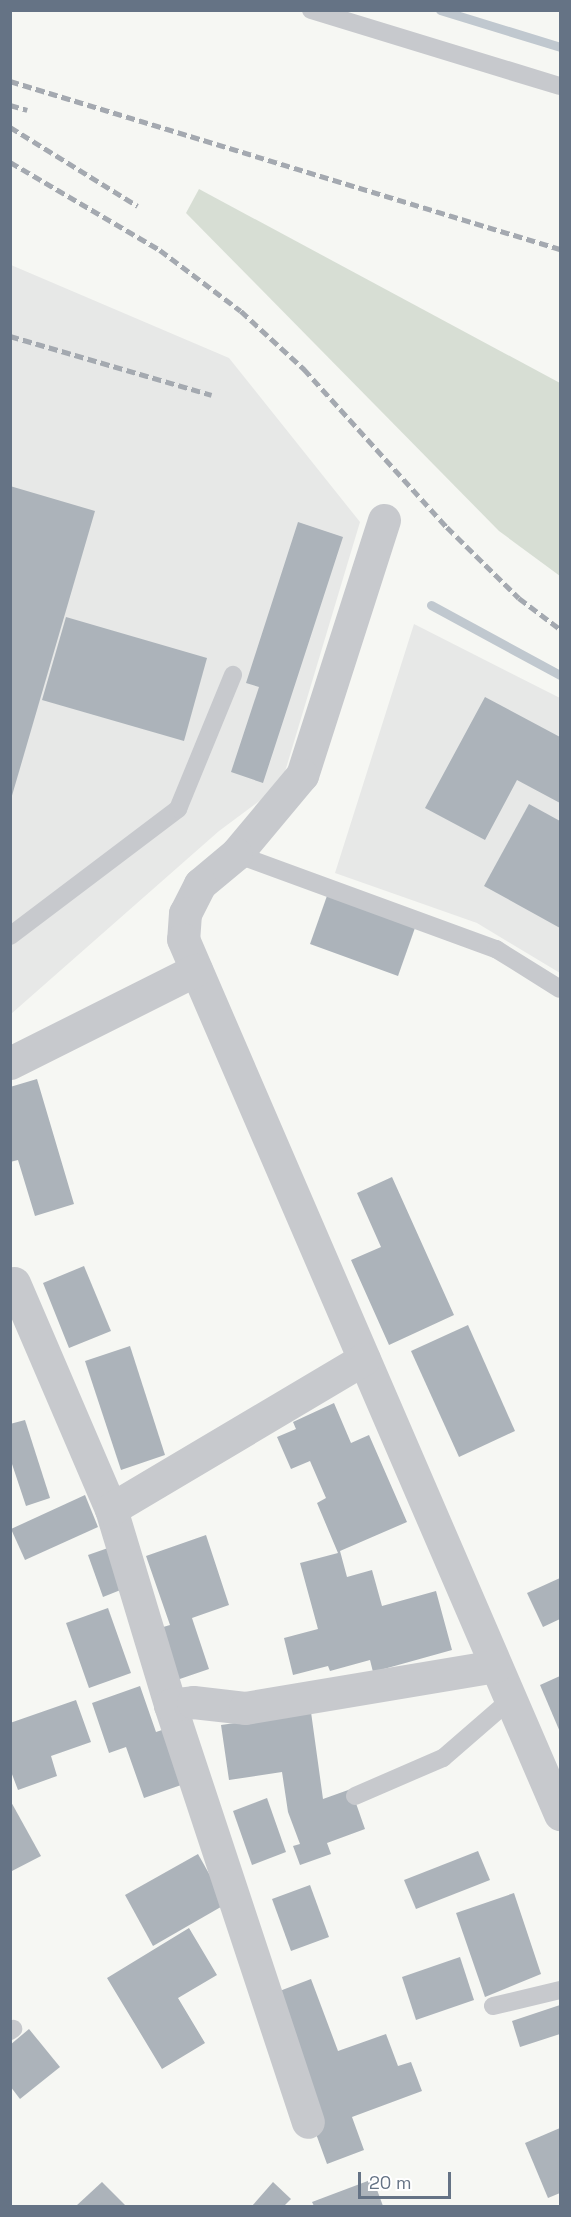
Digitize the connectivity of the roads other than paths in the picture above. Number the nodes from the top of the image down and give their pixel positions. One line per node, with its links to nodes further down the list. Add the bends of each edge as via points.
1 (312, 10): 2 (lane)
2 (561, 86)
3 (384, 520): 5 (street, via 302,775)
4 (233, 675): 6 (lane, via 178,809)
5 (236, 854): 7 (street, via 200,884 185,913 183,939); 8 (lane, via 496,949)
6 (10, 936)
7 (196, 970): 9 (street); 11 (street)
8 (561, 990)
9 (10, 1063)
10 (14, 1283): 12 (street)
11 (364, 1359): 12 (street); 13 (street)
12 (111, 1509): 15 (street)
13 (496, 1666): 14 (street); 15 (street, via 245,1708 193,1702)
14 (511, 1699): 16 (lane, via 443,1758); 17 (street)
15 (170, 1705): 20 (street)
16 (355, 1796)
17 (561, 1814)
18 (561, 1990): 19 (lane)
19 (493, 2006)
20 (308, 2122)

